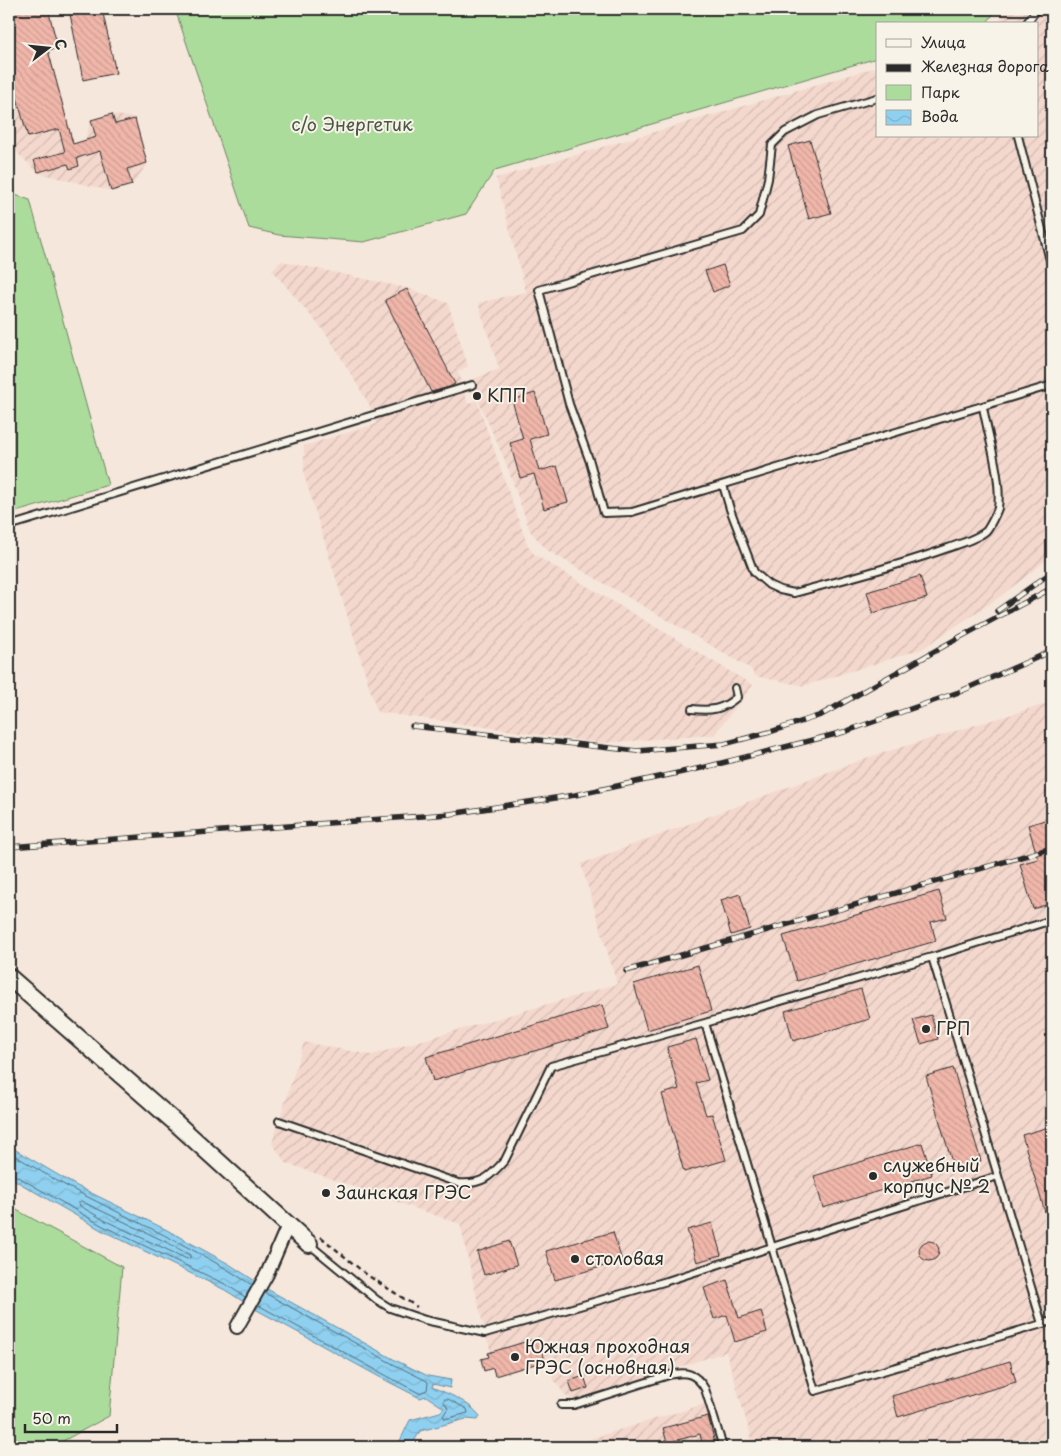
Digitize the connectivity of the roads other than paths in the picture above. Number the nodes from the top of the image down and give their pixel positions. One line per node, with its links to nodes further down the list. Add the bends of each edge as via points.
1 (1037, 9): 2 (lane)
2 (1027, 22)
3 (876, 98): 9 (lane, via 818,114 785,132 772,145 759,215 743,231 539,290 569,404 604,513 632,512)
4 (1019, 138): 5 (lane)
5 (1052, 268)
6 (472, 384): 10 (lane)
7 (1052, 385): 8 (lane)
8 (983, 407): 9 (lane); 9 (lane, via 998,487 998,510 987,531 931,554 878,570 794,593 769,585 754,572)
9 (723, 485)
10 (9, 526)
11 (734, 688): 12 (lane, via 737,697 718,709)
12 (692, 708)
13 (1052, 920): 14 (lane)
14 (932, 957): 16 (lane); 18 (lane)
15 (9, 976): 19 (street)
16 (705, 1024): 17 (lane, via 551,1066 506,1160 482,1181 470,1184 458,1183); 21 (lane)
17 (279, 1121)
18 (998, 1176): 21 (lane); 23 (lane)
19 (288, 1225): 20 (street); 24 (street, via 267,1274)
20 (309, 1244): 21 (lane, via 390,1308 425,1320 485,1333)
21 (772, 1247): 23 (lane, via 815,1391)
22 (1052, 1321): 23 (lane)
23 (1042, 1324)
24 (237, 1327)
25 (561, 1405): 26 (lane, via 574,1405 669,1375 687,1374 700,1380 705,1389)
26 (723, 1447)

